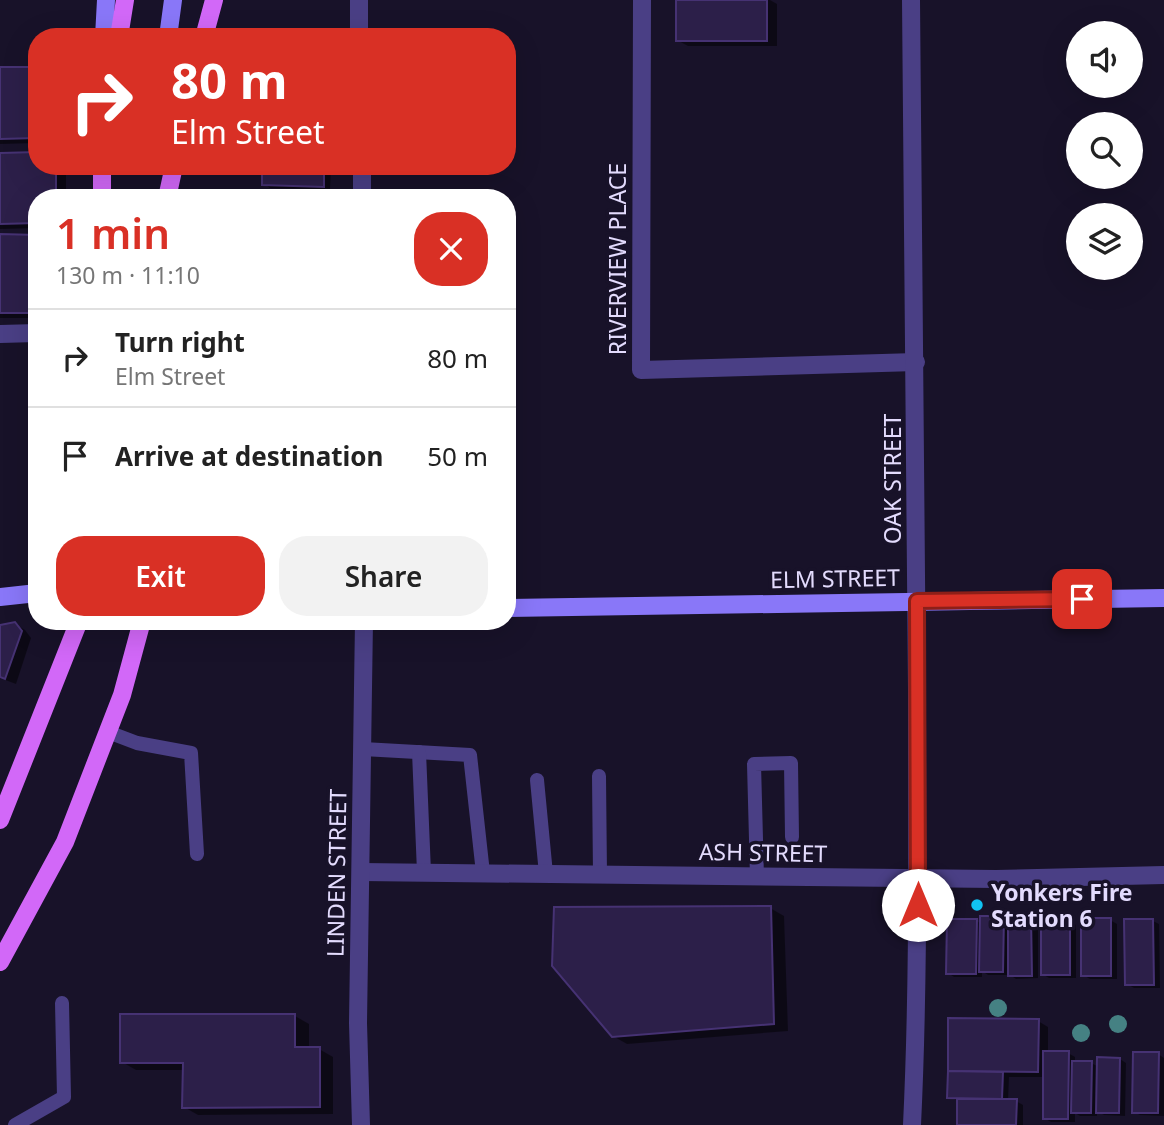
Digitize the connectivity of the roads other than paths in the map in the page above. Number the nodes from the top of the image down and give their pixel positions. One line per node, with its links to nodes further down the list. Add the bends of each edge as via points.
1 (106, 0): 8 (street)
2 (125, 0): 9 (main road)
3 (173, 0): 10 (street)
4 (214, 0): 11 (main road)
5 (359, 0): 12 (street)
6 (642, 0): 15 (street, RIVERVIEW PLACE, via 641,370)
7 (911, 0): 15 (street, OAK STREET)
8 (104, 28)
9 (120, 28)
10 (170, 28)
11 (206, 28)
12 (359, 28)
13 (28, 333): 14 (street)
14 (0, 334)
15 (916, 362): 19 (street, OAK STREET)
16 (28, 594): 17 (street)
17 (0, 597)
18 (1164, 598): 19 (street, ELM STREET)
19 (917, 601): 20 (street, ELM STREET); 39 (street, OAK STREET)
20 (516, 608)
21 (75, 630): 29 (main road)
22 (140, 630): 24 (main road)
23 (365, 630): 25 (street, LINDEN STREET)
24 (107, 732): 31 (lane, via 191,753); 40 (main road, via 65,842)
25 (363, 749): 26 (lane); 32 (street, LINDEN STREET)
26 (419, 752): 33 (lane); 34 (lane, via 470,755)
27 (599, 776): 36 (lane)
28 (537, 780): 35 (lane)
29 (1, 814)
30 (792, 837): 38 (lane, via 790,762 754,764)
31 (197, 854)
32 (361, 872): 33 (street, ASH STREET); 43 (street, LINDEN STREET)
33 (424, 872): 34 (street, ASH STREET)
34 (483, 873): 35 (street, ASH STREET)
35 (547, 874): 36 (street, ASH STREET)
36 (600, 875): 38 (street, ASH STREET)
37 (1164, 876): 39 (street, ASH STREET)
38 (757, 877): 39 (street, ASH STREET)
39 (918, 878): 44 (street, OAK STREET)
40 (0, 962)
41 (62, 1003): 42 (lane, via 64,1097)
42 (15, 1125)
43 (361, 1125)
44 (912, 1125)

